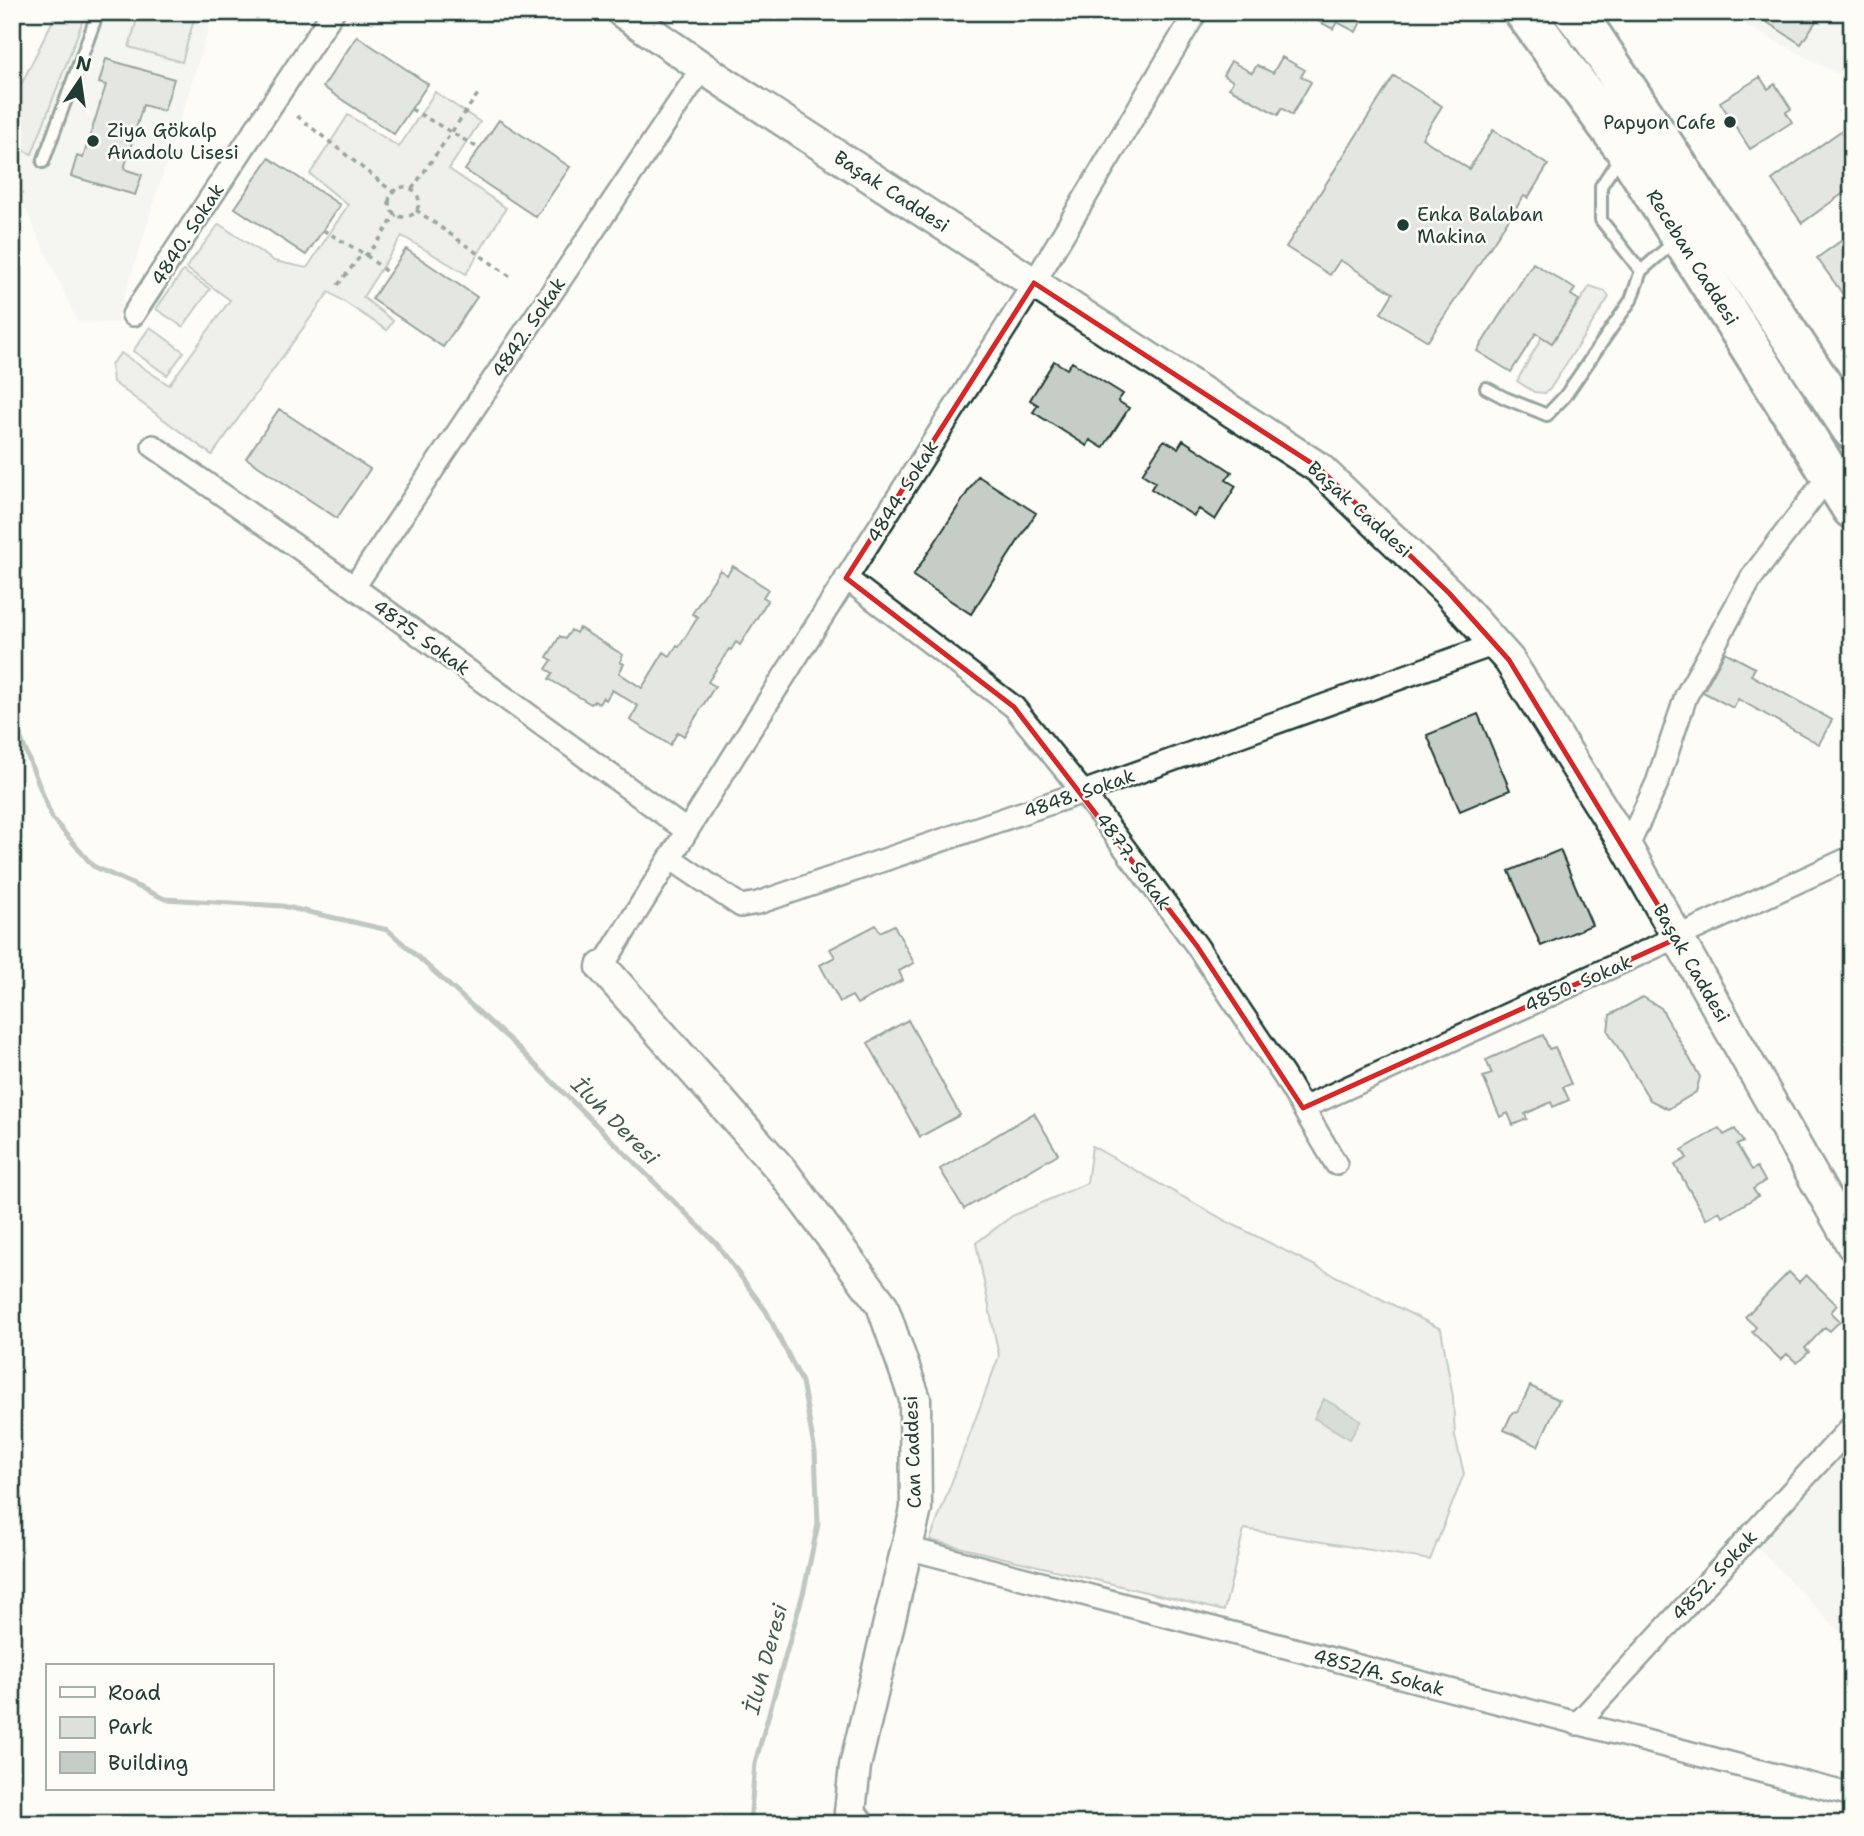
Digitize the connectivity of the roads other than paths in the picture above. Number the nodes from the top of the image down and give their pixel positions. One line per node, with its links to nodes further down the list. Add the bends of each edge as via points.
1 (98, 12): 9 (lane)
2 (333, 12): 13 (street, 4840. Sokak)
3 (622, 12): 7 (street, Başak Caddesi)
4 (1196, 12): 12 (street, 4844. Sokak)
5 (1524, 12): 8 (highway, Receban Caddesi)
6 (1573, 12): 15 (highway, Receban Caddesi)
7 (703, 67): 12 (street, Başak Caddesi); 20 (street, 4842. Sokak)
8 (1625, 149): 10 (highway, Receban Caddesi); 11 (lane, via 1601,186 1601,219)
9 (43, 162)
10 (1680, 238): 11 (lane); 17 (highway, Receban Caddesi)
11 (1641, 271): 14 (lane, via 1631,300 1547,415)
12 (1034, 283): 19 (street, 4844. Sokak); 21 (street, Başak Caddesi, via 1319,468 1450,593)
13 (133, 315)
14 (1486, 388)
15 (1852, 430)
16 (153, 446): 20 (street, 4875. Sokak)
17 (1830, 474): 18 (highway, Receban Caddesi); 24 (street, via 1752,577 1686,696 1657,783)
18 (1852, 509)
19 (846, 578): 22 (street, 4877. Sokak, via 1014,707); 23 (street, 4844. Sokak)
20 (354, 587): 23 (street, 4875. Sokak)
21 (1495, 644): 22 (street, 4848. Sokak); 24 (street, Başak Caddesi)
22 (1083, 792): 26 (street, 4848. Sokak, via 741,906); 29 (street, 4877. Sokak, via 1196,946)
23 (687, 831): 26 (street, 4844. Sokak)
24 (1627, 848): 27 (street, Başak Caddesi)
25 (1852, 856): 27 (street, 4850. Sokak)
26 (670, 858): 28 (street, 4844. Sokak)
27 (1678, 937): 29 (street, 4850. Sokak); 31 (street, Başak Caddesi)
28 (602, 967): 33 (street, Can Caddesi, via 783,1172 882,1305 915,1399 916,1509)
29 (1303, 1108): 30 (street, 4877. Sokak)
30 (1336, 1164)
31 (1852, 1245)
32 (1852, 1426): 34 (street, 4852. Sokak)
33 (907, 1548): 34 (street, 4852/A. Sokak); 36 (street, Can Caddesi, via 855,1766 850,1812)
34 (1577, 1724): 35 (street, 4852/A. Sokak)
35 (1852, 1795)
36 (858, 1824)

